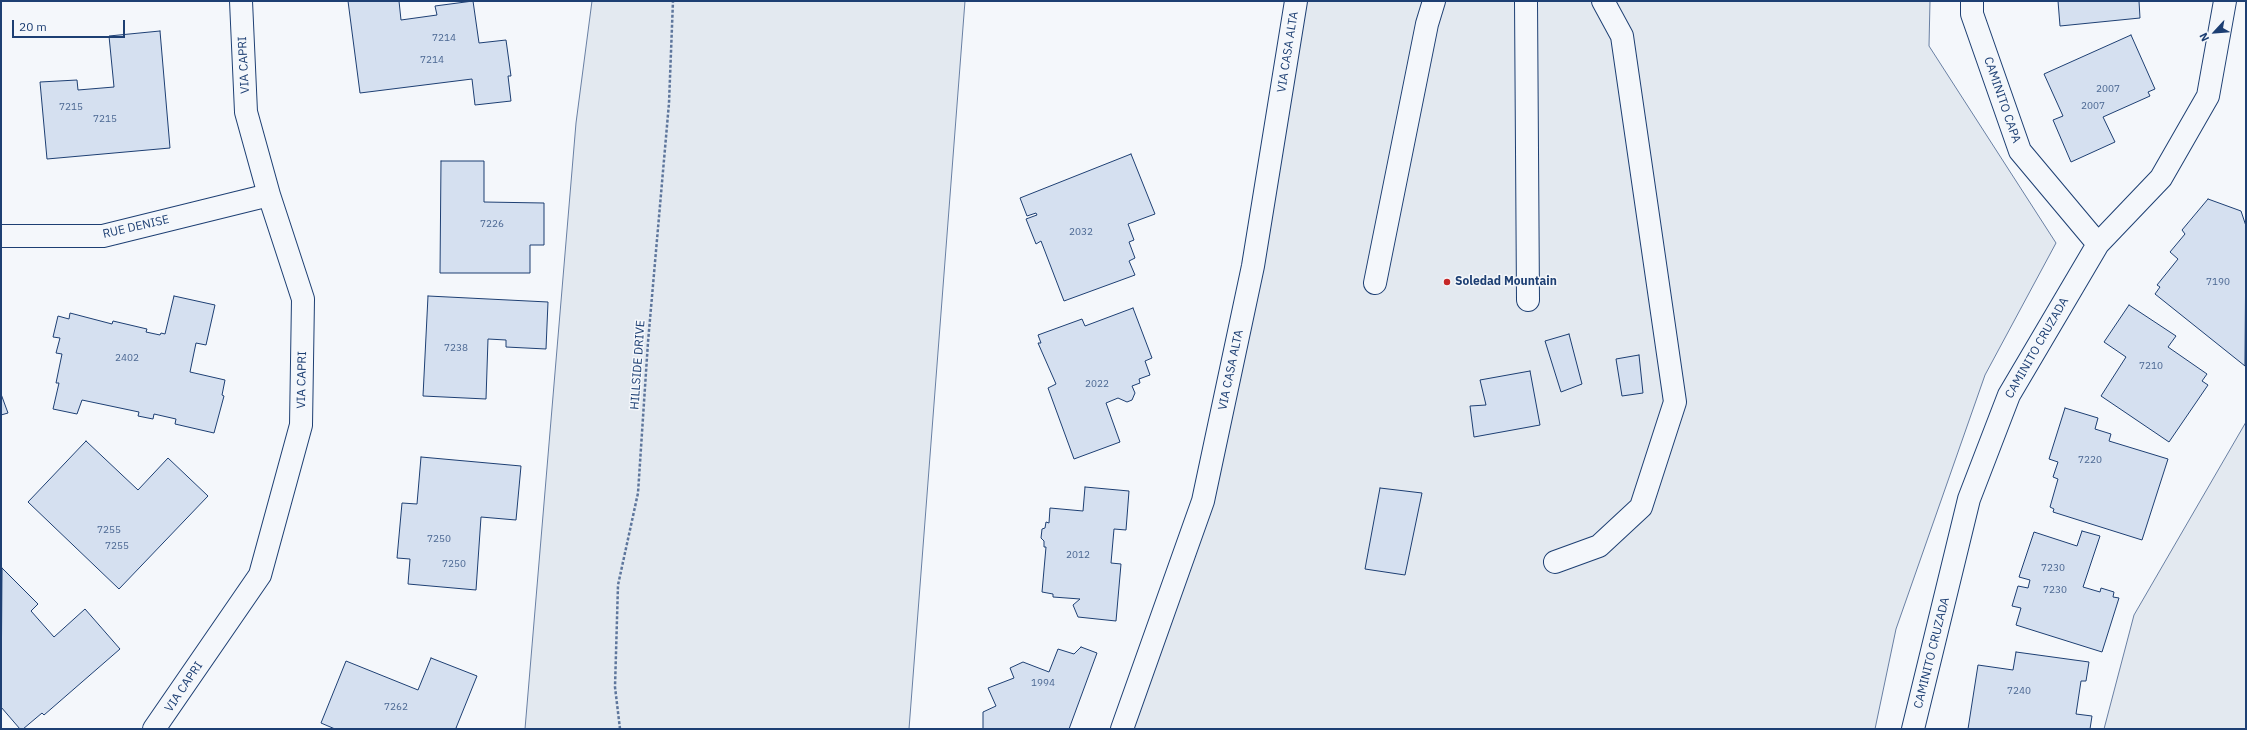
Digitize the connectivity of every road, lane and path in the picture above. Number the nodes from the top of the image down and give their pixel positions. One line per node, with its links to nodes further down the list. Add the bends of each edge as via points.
1 (241, 1): 9 (street, VIA CAPRI, via 246,112)
2 (672, 1): 16 (path, HILLSIDE DRIVE, via 669,104 648,342 638,493 618,585 615,686)
3 (1296, 1): 17 (street, VIA CASA ALTA, via 1253,266 1203,501)
4 (1434, 1): 12 (street, via 1427,24)
5 (1526, 1): 13 (street)
6 (1603, 1): 14 (street, via 1622,36 1675,402 1642,507 1599,546)
7 (1972, 1): 11 (street, CAMINITO CAPA, via 1972,14 2020,151)
8 (2225, 1): 11 (street, CAMINITO CRUZADA, via 2208,96 2160,178)
9 (269, 195): 10 (street, RUE DENISE, via 103,236); 15 (street, VIA CAPRI, via 303,299 301,426 260,575)
10 (1, 236)
11 (2098, 244): 18 (street, CAMINITO CRUZADA, via 2009,395 2000,417 1970,499)
12 (1376, 283)
13 (1528, 300)
14 (1556, 562)
15 (154, 729)
16 (620, 729)
17 (1122, 729)
18 (1914, 729)

